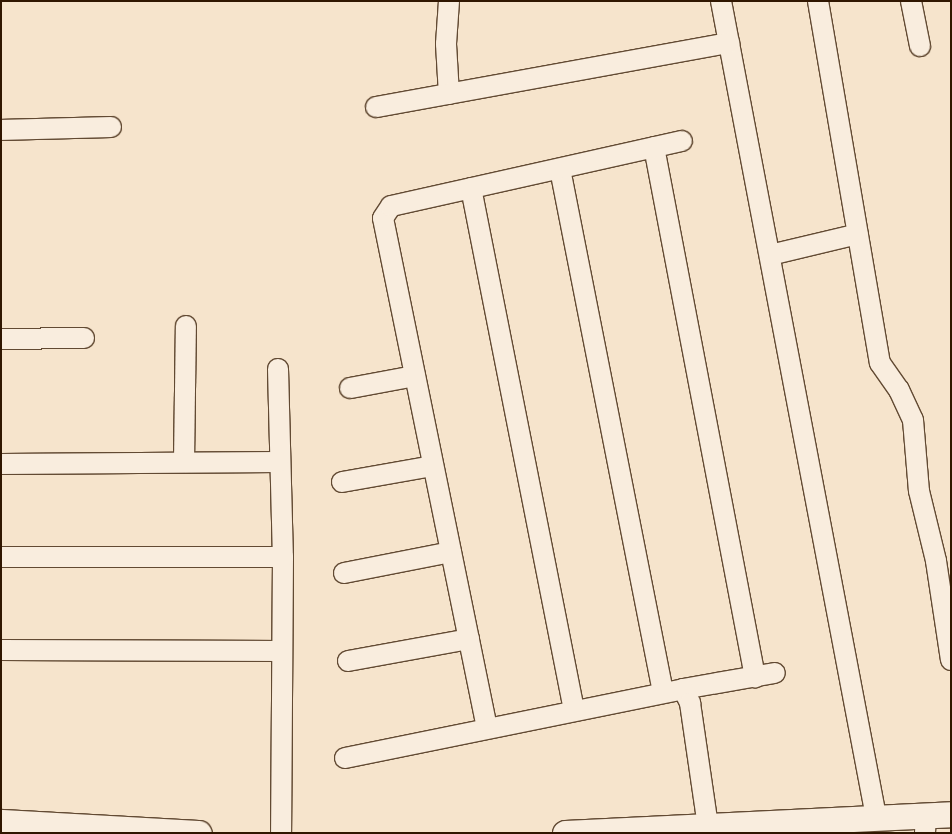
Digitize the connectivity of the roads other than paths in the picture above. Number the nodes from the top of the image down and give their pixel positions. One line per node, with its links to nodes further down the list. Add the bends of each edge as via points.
1 (448, 1): 7 (street)
2 (721, 1): 5 (street)
3 (818, 1): 15 (street)
4 (911, 1): 6 (street)
5 (729, 43): 7 (street); 16 (street)
6 (920, 46)
7 (449, 94): 8 (street)
8 (376, 107)
9 (111, 127): 10 (street)
10 (1, 130)
11 (682, 141): 12 (street)
12 (654, 148): 13 (street); 38 (street)
13 (560, 169): 14 (street); 40 (street)
14 (470, 188): 21 (street, via 391,206 383,218); 41 (street)
15 (858, 234): 16 (street); 35 (street, via 880,364 899,390 913,420 919,491 936,562)
16 (770, 255): 46 (street)
17 (186, 326): 23 (street)
18 (84, 338): 19 (street)
19 (1, 339)
20 (278, 369): 24 (street)
21 (415, 376): 22 (street); 26 (street)
22 (350, 388)
23 (184, 462): 24 (street); 25 (street)
24 (278, 462): 30 (street)
25 (1, 464)
26 (433, 466): 27 (street); 28 (street)
27 (342, 482)
28 (451, 552): 31 (street); 32 (street)
29 (1, 557): 30 (street)
30 (283, 557): 34 (street)
31 (344, 573)
32 (469, 640): 36 (street); 42 (street)
33 (1, 650): 34 (street)
34 (282, 650): 53 (street)
35 (951, 660)
36 (348, 661)
37 (775, 673): 38 (street)
38 (755, 677): 39 (street)
39 (683, 689): 40 (street); 49 (street, via 690,703)
40 (663, 692): 41 (street)
41 (574, 710): 42 (street)
42 (487, 728): 43 (street)
43 (345, 758)
44 (951, 814): 47 (street)
45 (1, 822): 50 (street)
46 (860, 823): 47 (street); 48 (street)
47 (925, 824)
48 (782, 827): 49 (street)
49 (709, 828): 54 (street)
50 (78, 829): 51 (street)
51 (163, 831): 52 (street)
52 (199, 833)
53 (281, 833)
54 (565, 833)

